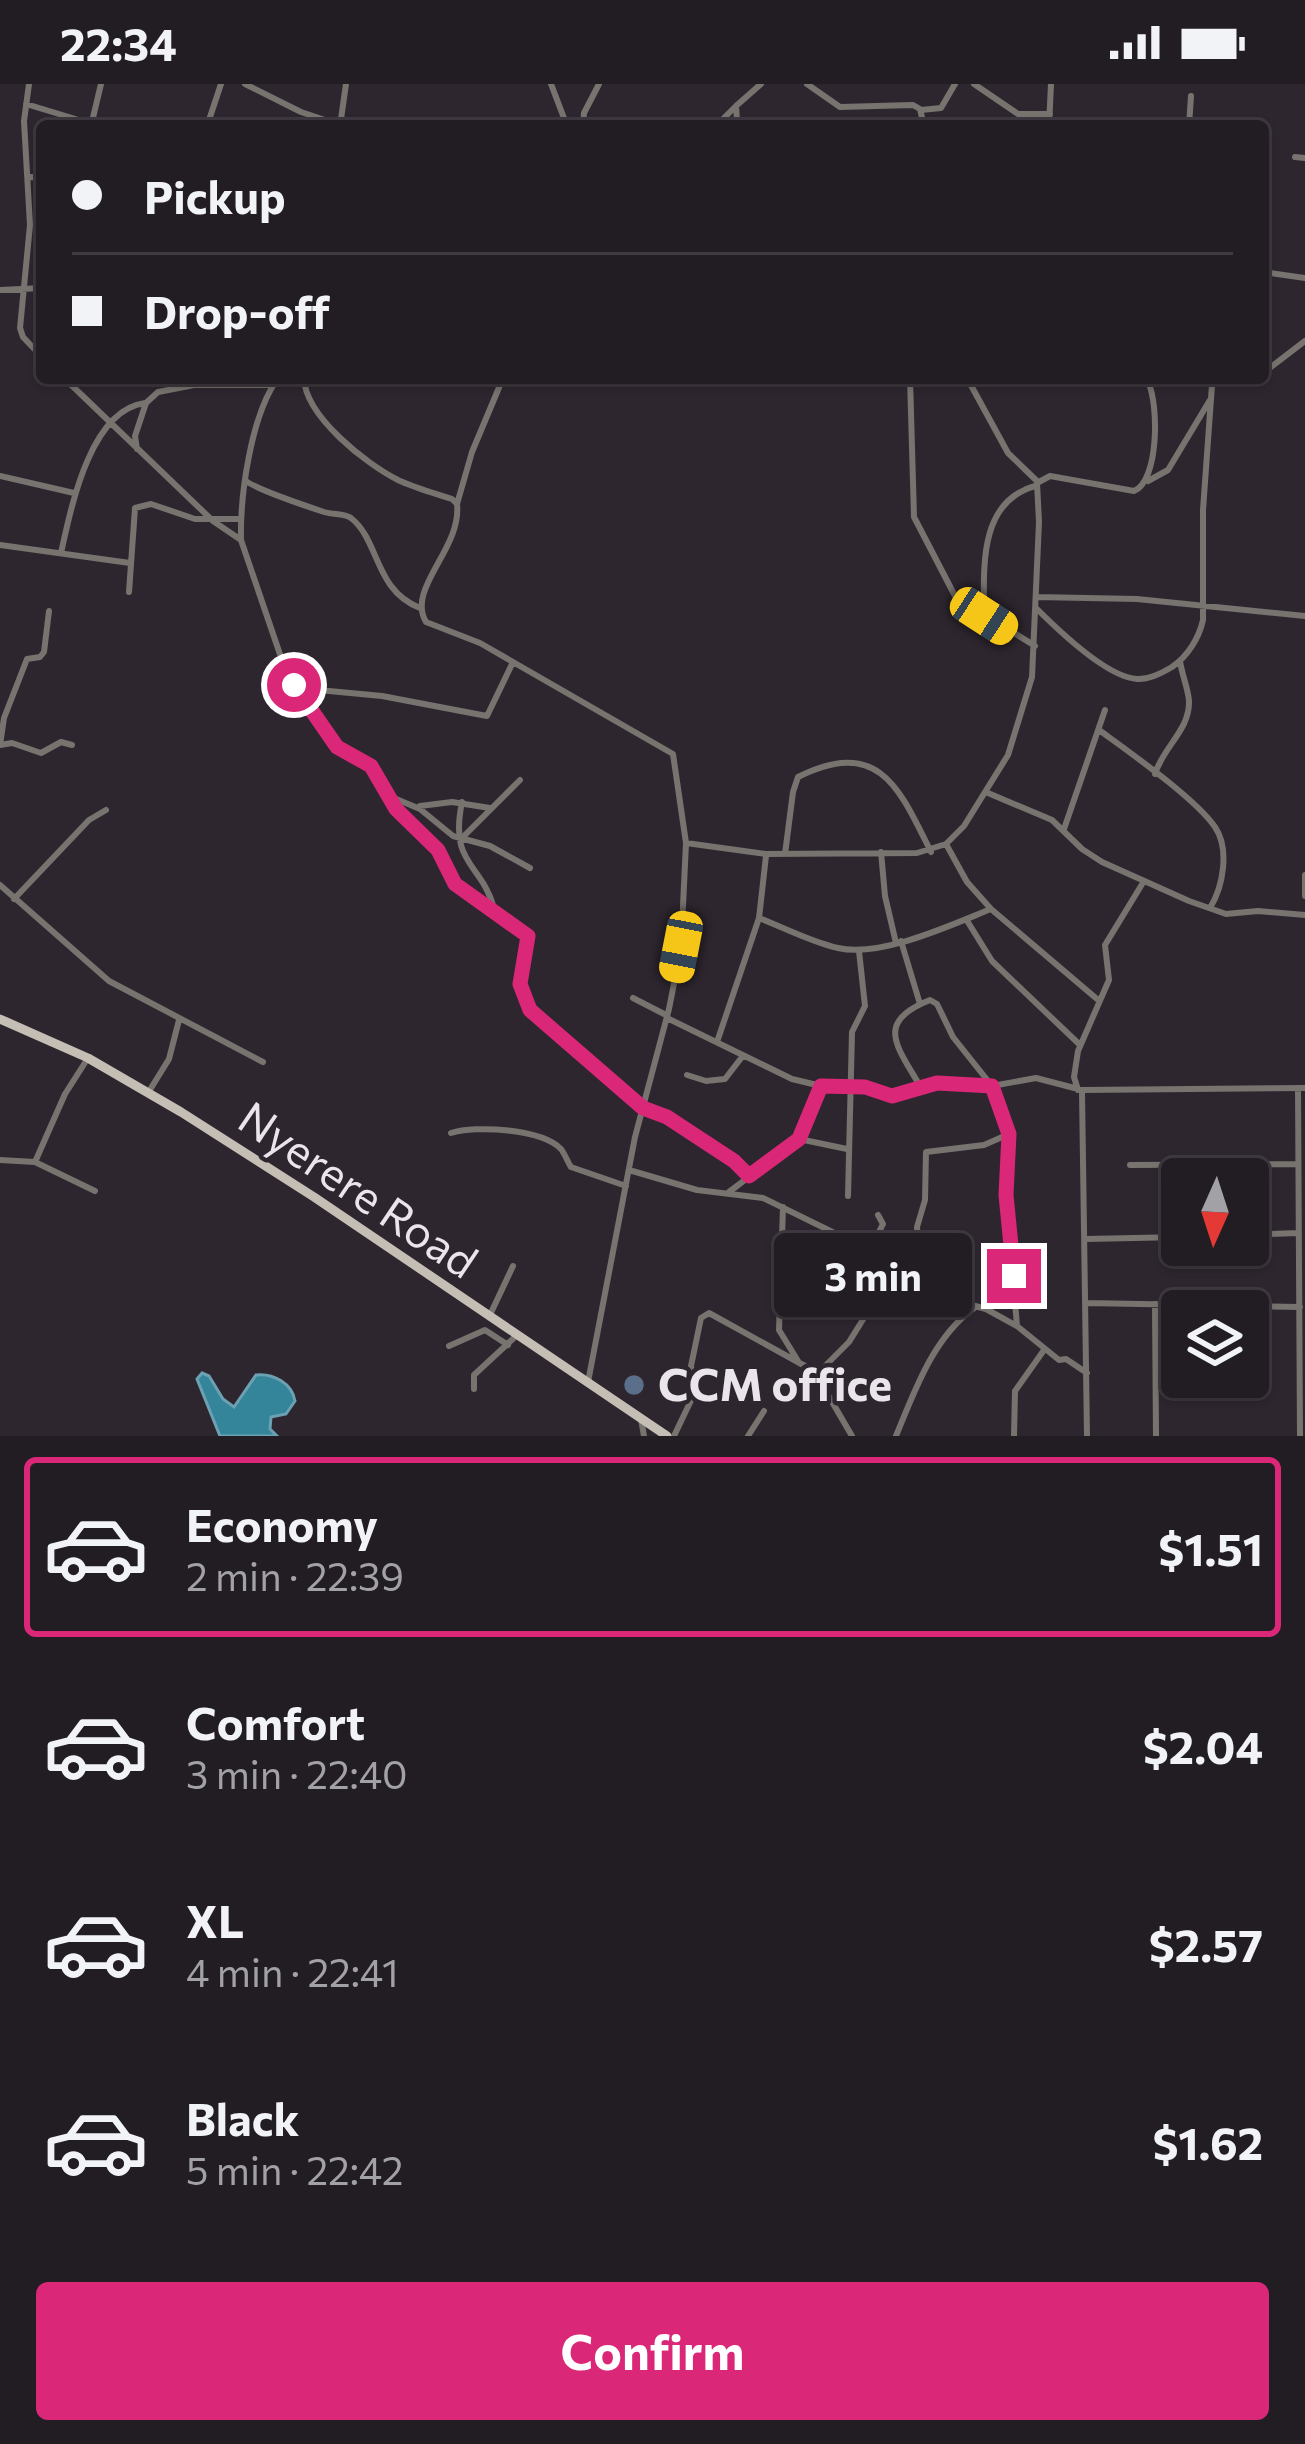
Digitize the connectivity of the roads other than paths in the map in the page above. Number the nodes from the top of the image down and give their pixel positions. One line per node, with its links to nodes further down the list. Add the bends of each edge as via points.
1 (29, 84): 18 (street)
2 (100, 84): 23 (street)
3 (221, 84): 24 (street)
4 (245, 84): 25 (street)
5 (346, 84): 26 (street)
6 (551, 84): 27 (street)
7 (599, 84): 28 (street)
8 (745, 84): 15 (street)
9 (761, 84): 15 (street)
10 (807, 84): 20 (street, via 840,107 906,103)
11 (941, 84): 16 (street)
12 (955, 84): 16 (street)
13 (974, 84): 21 (street, via 1018,114)
14 (1052, 84): 21 (street)
15 (752, 92): 19 (street)
16 (949, 95): 20 (street, via 937,110)
17 (1191, 97): 33 (street)
18 (25, 104): 22 (street); 36 (street)
19 (736, 106): 29 (street); 30 (street)
20 (921, 110): 31 (street)
21 (1050, 114): 32 (street)
22 (75, 120)
23 (92, 120)
24 (209, 120)
25 (323, 120)
26 (341, 120)
27 (565, 120)
28 (583, 120)
29 (722, 120)
30 (737, 120)
31 (923, 120)
32 (1050, 120)
33 (1190, 120)
34 (1295, 157): 35 (street)
35 (1305, 158)
36 (30, 177): 37 (street); 41 (street)
37 (36, 178)
38 (1269, 273): 39 (street)
39 (1305, 278)
40 (36, 288): 41 (street)
41 (23, 289): 42 (street); 44 (street, via 20,328)
42 (0, 290)
43 (1305, 341): 45 (street)
44 (36, 351)
45 (1269, 368)
46 (70, 384): 59 (street)
47 (232, 384): 58 (street, via 173,388)
48 (275, 384): 62 (street)
49 (306, 384): 66 (street, via 312,406 356,451 394,478)
50 (500, 384): 66 (street)
51 (910, 384): 79 (street, via 914,517 946,584)
52 (970, 384): 64 (street, via 1008,453)
53 (1148, 384): 63 (street, via 1155,415)
54 (1204, 384): 56 (street)
55 (1218, 384): 56 (street)
56 (1212, 385): 57 (street)
57 (1212, 397): 63 (street, via 1168,470); 75 (street)
58 (146, 403): 59 (street); 60 (street, via 135,436)
59 (107, 423): 60 (street); 65 (street)
60 (139, 453): 68 (street)
61 (0, 476): 65 (street)
62 (245, 479): 67 (street); 76 (street, via 348,514 385,579)
63 (1148, 481): 64 (street, via 1134,491 1058,476)
64 (1037, 484): 74 (street); 79 (street, via 1010,498 992,527)
65 (74, 493): 71 (street)
66 (457, 504): 76 (street, via 454,532)
67 (240, 519): 68 (street); 69 (street)
68 (213, 521): 69 (street); 72 (street, via 135,508)
69 (242, 540): 84 (street)
70 (0, 545): 71 (street)
71 (61, 553): 72 (street)
72 (130, 563): 73 (street)
73 (129, 592)
74 (1036, 598): 75 (street); 77 (street)
75 (1204, 605): 80 (street); 82 (street, via 1200,634)
76 (420, 608): 83 (street, via 426,622)
77 (1036, 608): 81 (street); 82 (street, via 1126,676 1154,677)
78 (50, 611): 87 (street, via 44,652 27,659)
79 (984, 616): 81 (street)
80 (1305, 616)
81 (1035, 646): 91 (street, via 1017,733)
82 (1180, 661): 89 (street, via 1186,719)
83 (513, 662): 84 (street, via 487,716); 99 (street, via 673,754)
84 (297, 688): 92 (street, via 337,747 371,766)
85 (1105, 710): 86 (street)
86 (1099, 730): 89 (street); 97 (street)
87 (0, 745): 88 (street, via 41,753)
88 (72, 745)
89 (1155, 774): 111 (street, via 1217,831 1221,880)
90 (520, 780): 95 (street)
91 (988, 793): 97 (street); 100 (street)
92 (389, 796): 94 (street); 113 (street, via 438,850 455,884)
93 (462, 802): 94 (street); 95 (street); 98 (street)
94 (417, 807): 98 (street)
95 (490, 808): 98 (street)
96 (106, 810): 110 (street)
97 (1064, 829): 107 (street, via 1092,856)
98 (461, 837): 105 (street); 113 (street, via 465,861)
99 (686, 843): 103 (street); 122 (street, via 686,911)
100 (946, 844): 101 (street); 112 (street)
101 (931, 852): 102 (street); 104 (street, via 893,781 850,765 798,777)
102 (881, 853): 104 (street); 117 (street)
103 (766, 854): 104 (street); 115 (street)
104 (785, 854)
105 (530, 868)
106 (1305, 874): 109 (street)
107 (1144, 881): 111 (street); 120 (street, via 1105,945 1108,980)
108 (0, 885): 110 (street)
109 (1305, 896)
110 (14, 899): 124 (street, via 110,981)
111 (1210, 908): 114 (street)
112 (991, 909): 116 (street); 120 (street)
113 (495, 912): 138 (street, via 528,936 520,984 530,1010)
114 (1305, 915)
115 (759, 918): 118 (street); 125 (street)
116 (966, 919): 117 (street); 126 (street, via 992,961)
117 (898, 942): 118 (street); 121 (street)
118 (859, 951): 134 (street, via 865,1006 852,1032)
119 (633, 998): 122 (street)
120 (1098, 999): 126 (street)
121 (920, 1004): 132 (street, via 893,1027); 133 (street, via 938,1004)
122 (667, 1017): 125 (street); 138 (street)
123 (0, 1019): 128 (main road, Nyerere Road)
124 (179, 1020): 129 (street); 137 (street)
125 (717, 1042): 127 (street)
126 (1080, 1046): 136 (street)
127 (742, 1057): 130 (street, via 725,1079); 131 (street)
128 (88, 1058): 137 (main road, Nyerere Road); 144 (street)
129 (263, 1062)
130 (687, 1076)
131 (821, 1086): 134 (street); 141 (street)
132 (920, 1086): 133 (street); 134 (street, via 892,1096)
133 (992, 1086): 136 (street, via 1036,1078); 140 (street)
134 (854, 1087): 142 (street)
135 (1302, 1088): 136 (street); 145 (street)
136 (1080, 1090): 158 (street)
137 (148, 1094): 166 (main road, Nyerere Road)
138 (643, 1107): 147 (street); 148 (street)
139 (452, 1133): 149 (street, via 520,1133 560,1148 571,1167)
140 (1009, 1134): 161 (street, via 926,1152 919,1254); 167 (street)
141 (799, 1139): 142 (street); 148 (street)
142 (848, 1149): 152 (street)
143 (0, 1160): 144 (street)
144 (35, 1162): 150 (street)
145 (1297, 1164): 146 (street); 155 (street)
146 (1130, 1165)
147 (629, 1170): 149 (street); 151 (street)
148 (749, 1176): 151 (street)
149 (626, 1186): 175 (street)
150 (95, 1191)
151 (730, 1192): 153 (street)
152 (848, 1196)
153 (783, 1207): 159 (street); 172 (street, via 779,1330)
154 (878, 1215): 159 (street, via 884,1224)
155 (1298, 1233): 156 (street); 165 (street)
156 (1269, 1234)
157 (1161, 1237): 158 (street)
158 (1086, 1239): 162 (street)
159 (869, 1252): 161 (street); 174 (street, via 877,1298)
160 (513, 1266): 166 (street)
161 (906, 1268): 164 (street, via 950,1299)
162 (1087, 1303): 163 (street); 173 (street)
163 (1154, 1304): 165 (street); 186 (street)
164 (977, 1306): 167 (street); 183 (street, via 947,1332)
165 (1300, 1306): 171 (street)
166 (489, 1318): 168 (main road, Nyerere Road)
167 (1017, 1326): 170 (street)
168 (512, 1340): 169 (street, via 485,1330); 175 (main road, Nyerere Road); 176 (street, via 474,1375)
169 (449, 1346)
170 (1044, 1350): 173 (street); 184 (street, via 1015,1391)
171 (1302, 1353): 187 (street)
172 (801, 1364): 174 (street); 180 (street, via 705,1314 692,1354 695,1392)
173 (1087, 1373): 185 (street)
174 (817, 1374): 182 (street)
175 (588, 1385): 178 (main road, Nyerere Road)
176 (474, 1389)
177 (764, 1411): 181 (street)
178 (641, 1419): 179 (street); 180 (main road, Nyerere Road)
179 (644, 1436)
180 (670, 1436)
181 (748, 1436)
182 (852, 1436)
183 (896, 1436)
184 (1014, 1436)
185 (1087, 1436)
186 (1156, 1436)
187 (1300, 1436)

